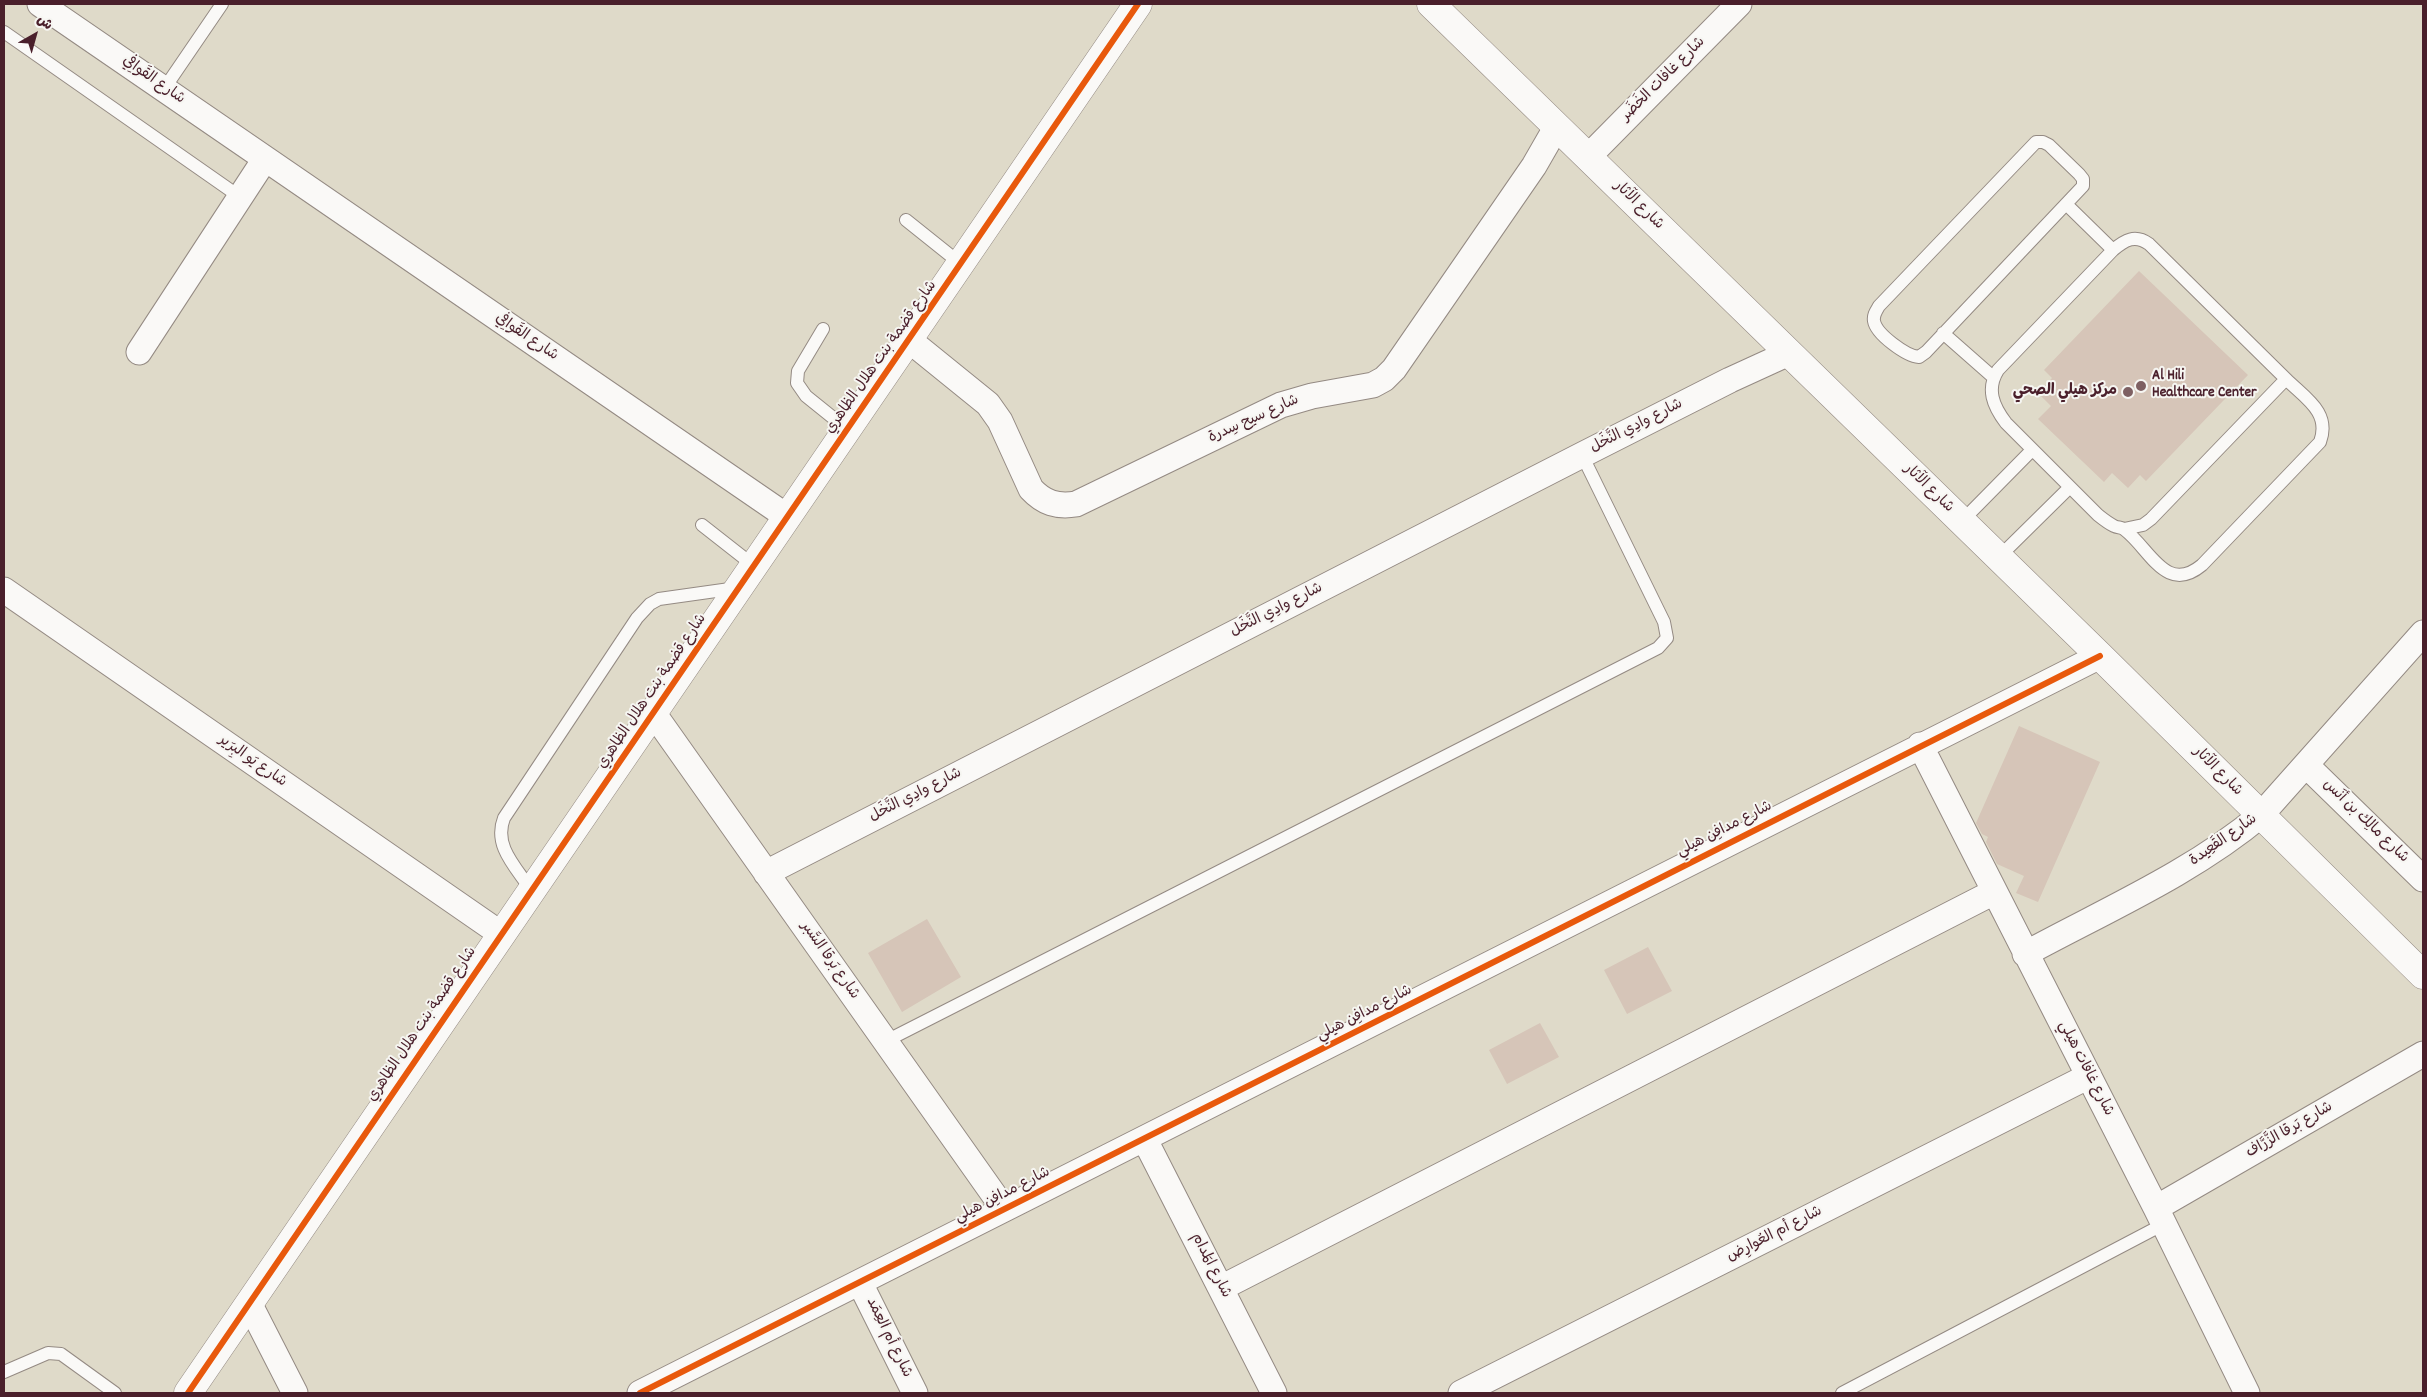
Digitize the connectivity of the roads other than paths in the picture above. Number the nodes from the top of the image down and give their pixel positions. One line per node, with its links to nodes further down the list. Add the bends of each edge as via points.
1 (40, 4): 7 (street, شارع القَوافِي)
2 (222, 4): 7 (lane)
3 (1138, 4): 15 (street, شارع قضمة بنت هلال الظاهري)
4 (1431, 4): 8 (street, شارع الآثار)
5 (1740, 4): 9 (street, شارع غافات الخَضَر)
6 (4, 32): 11 (lane)
7 (164, 89): 10 (street, شارع القَوافِي)
8 (1557, 126): 9 (street, شارع الآثار); 18 (street, شارع سيح سِدرة, via 1534,166 1394,369 1384,378 1361,389 1281,404 1076,504 1051,504 1040,498 1031,489 1000,421 988,404)
9 (1588, 157): 20 (street, شارع الآثار)
10 (265, 159): 11 (street); 27 (street, شارع القَوافِي)
11 (240, 197): 19 (street)
12 (2066, 204): 14 (lane); 17 (lane); 17 (lane, via 2083,186 2083,180 2049,145 2036,142 1874,315 1874,323 1880,333 1913,356 1919,357 1926,352)
13 (906, 220): 15 (lane)
14 (2113, 250): 21 (lane); 22 (lane, via 2133,238 2141,238)
15 (961, 264): 18 (street, شارع قضمة بنت هلال الظاهري)
16 (823, 329): 23 (lane, via 798,371 797,383 806,396)
17 (1944, 333): 21 (lane)
18 (909, 340): 23 (street, شارع قضمة بنت هلال الظاهري)
19 (139, 352)
20 (1789, 354): 25 (street, شارع وادِي النَّخَل, via 1730,380); 28 (street, شارع الآثار)
21 (1993, 377): 24 (lane, via 1992,398 1997,410)
22 (2286, 379): 30 (lane, via 2151,519 2143,525); 30 (lane, via 2322,418 2324,430 2320,442 2202,564 2183,576 2171,574)
23 (847, 429): 27 (street, شارع قضمة بنت هلال الظاهري)
24 (2032, 450): 26 (lane); 28 (lane)
25 (1582, 455): 41 (street, شارع وادِي النَّخَل); 48 (lane, via 1664,622 1667,638 1658,648)
26 (2070, 487): 30 (lane, via 2098,515); 31 (lane)
27 (786, 516): 32 (street, شارع قضمة بنت هلال الظاهري)
28 (1962, 521): 31 (street, شارع الآثار)
29 (702, 525): 32 (lane)
30 (2124, 529)
31 (1999, 557): 36 (street, شارع الآثار)
32 (754, 565): 33 (street, شارع قضمة بنت هلال الظاهري)
33 (739, 588): 37 (street, شارع قضمة بنت هلال الظاهري); 43 (lane, via 659,598 637,618 504,818 501,844)
34 (4, 590): 45 (street, شارع يَو البِرَير)
35 (2423, 633): 39 (street, شارع القَعِيدة)
36 (2100, 656): 38 (street, شارع مدافِن هيلي); 40 (street, شارع الآثار)
37 (654, 714): 41 (street, شارع بَرقا السَّبر); 43 (street, شارع قضمة بنت هلال الظاهري)
38 (1920, 745): 44 (street, شارع غافات هيلي); 51 (street, شارع مدافِن هيلي)
39 (2306, 765): 40 (street, شارع القَعِيدة); 42 (street, شارع مالِك بن أنَس)
40 (2261, 815): 46 (street, شارع القَعِيدة, via 2209,854); 47 (street, شارع الآثار)
41 (766, 873): 48 (street, شارع بَرقا السَّبر)
42 (2423, 879)
43 (531, 890): 45 (street, شارع قضمة بنت هلال الظاهري)
44 (1994, 892): 46 (street, شارع غافات هيلي); 55 (street)
45 (500, 934): 56 (street, شارع قضمة بنت هلال الظاهري)
46 (2025, 954): 50 (street, شارع غافات هيلي)
47 (2423, 975)
48 (886, 1041): 52 (street, شارع بَرقا السَّبر)
49 (2423, 1054): 53 (street, شارع بَرقا الزَّرَّاف)
50 (2089, 1076): 53 (street, شارع غافات هيلي); 58 (street, شارع أم العُوارِض)
51 (1145, 1140): 52 (street, شارع مدافِن هيلي); 55 (street, شارع المَدام)
52 (1004, 1208): 54 (street, شارع مدافِن هيلي)
53 (2159, 1217): 66 (lane); 67 (street, شارع غافات هيلي)
54 (860, 1283): 59 (street, شارع مدافِن هيلي); 63 (street, شارع أم العِمَد)
55 (1221, 1288): 64 (street, شارع المَدام)
56 (250, 1305): 61 (street, شارع قضمة بنت هلال الظاهري); 62 (street)
57 (4, 1372): 60 (lane, via 48,1353 61,1354)
58 (1490, 1387): 65 (street, شارع أم العُوارِض)
59 (646, 1392)
60 (115, 1393)
61 (188, 1393)
62 (295, 1393)
63 (915, 1393)
64 (1274, 1393)
65 (1461, 1393)
66 (1842, 1393)
67 (2247, 1393)

